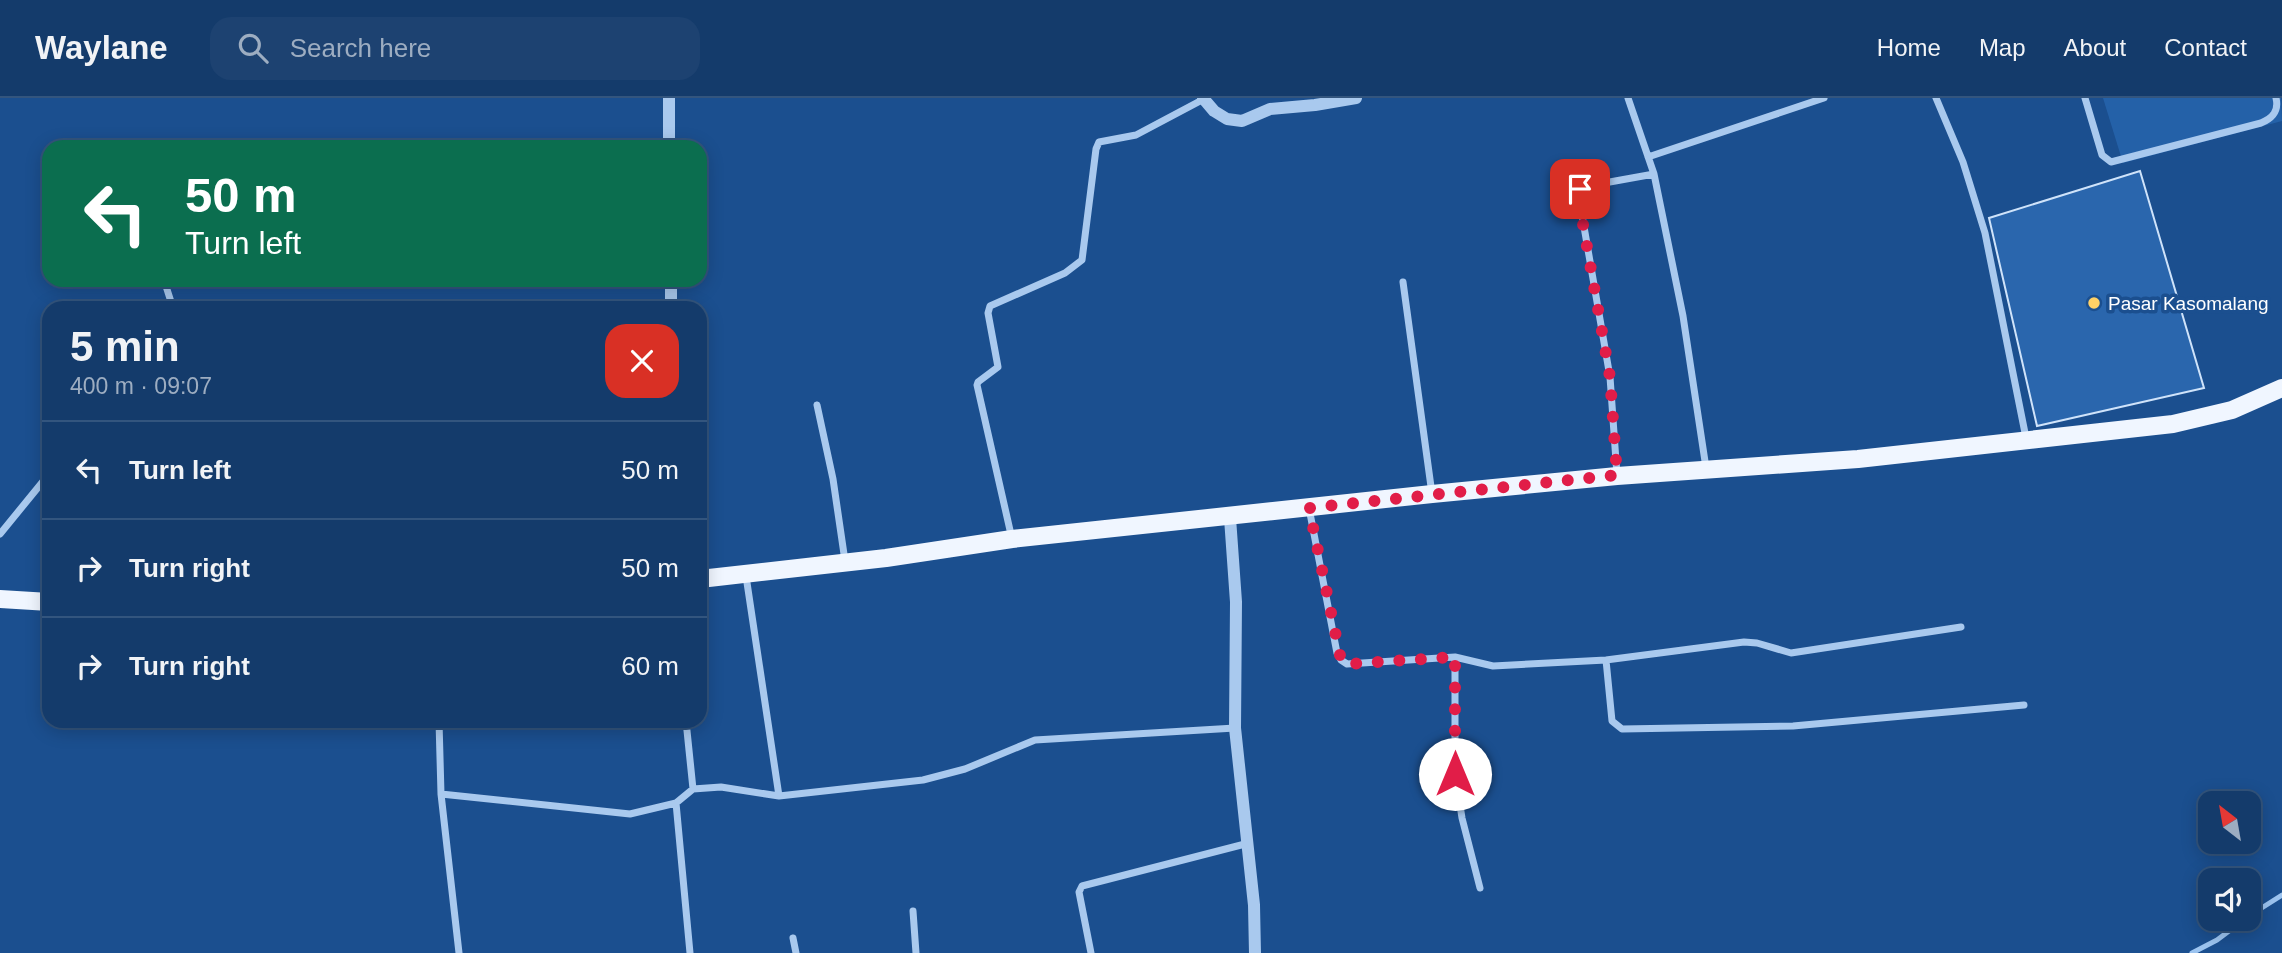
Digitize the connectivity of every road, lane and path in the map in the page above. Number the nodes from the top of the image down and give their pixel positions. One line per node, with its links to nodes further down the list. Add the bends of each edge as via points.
1 (669, 98): 9 (street)
2 (1356, 98): 8 (street, via 1270,109 1242,121 1227,119)
3 (1628, 98): 10 (street)
4 (1824, 98): 10 (street)
5 (1936, 98): 15 (street, via 1982,224)
6 (2085, 98): 7 (street, via 2102,155 2111,162 2262,123 2275,113)
7 (2276, 98)
8 (1204, 99): 23 (street, via 1136,135 1099,142 1082,260 1065,273 990,306 998,367 977,385)
9 (669, 140)
10 (1648, 157): 11 (street)
11 (1654, 174): 16 (street, via 1683,316); 17 (street, via 1586,186 1578,192 1610,377)
12 (1403, 282): 19 (street)
13 (2282, 388): 15 (main road, via 2232,411 2173,424)
14 (817, 405): 24 (street)
15 (2027, 439): 16 (main road, via 1858,459)
16 (1706, 468): 17 (main road)
17 (1617, 475): 19 (main road)
18 (42, 483): 22 (street)
19 (1432, 494): 20 (main road)
20 (1309, 508): 21 (main road); 30 (street, via 1341,660 1347,664)
21 (1230, 517): 23 (main road); 35 (street, via 1236,601)
22 (0, 534)
23 (1012, 539): 24 (main road)
24 (846, 562): 25 (main road)
25 (746, 573): 26 (main road); 38 (street)
26 (707, 578)
27 (0, 599): 28 (main road)
28 (42, 602)
29 (1961, 627): 31 (street, via 1791,653 1744,642)
30 (1455, 657): 31 (street, via 1493,666); 41 (street, via 1455,774)
31 (1606, 660): 32 (street, via 1612,721 1622,729 1802,726)
32 (2024, 705)
33 (439, 728): 37 (street)
34 (687, 728): 36 (street)
35 (1235, 728): 38 (street, via 1035,740 942,776); 40 (street)
36 (693, 789): 38 (street, via 722,787); 39 (street)
37 (441, 794): 39 (street, via 614,814); 44 (street)
38 (779, 796)
39 (676, 803): 45 (street)
40 (1245, 844): 48 (street, via 1082,886 1079,892); 49 (street)
41 (1480, 888)
42 (913, 911): 47 (street)
43 (793, 938): 46 (street)
44 (459, 953)
45 (690, 953)
46 (796, 953)
47 (916, 953)
48 (1091, 953)
49 (1255, 953)

